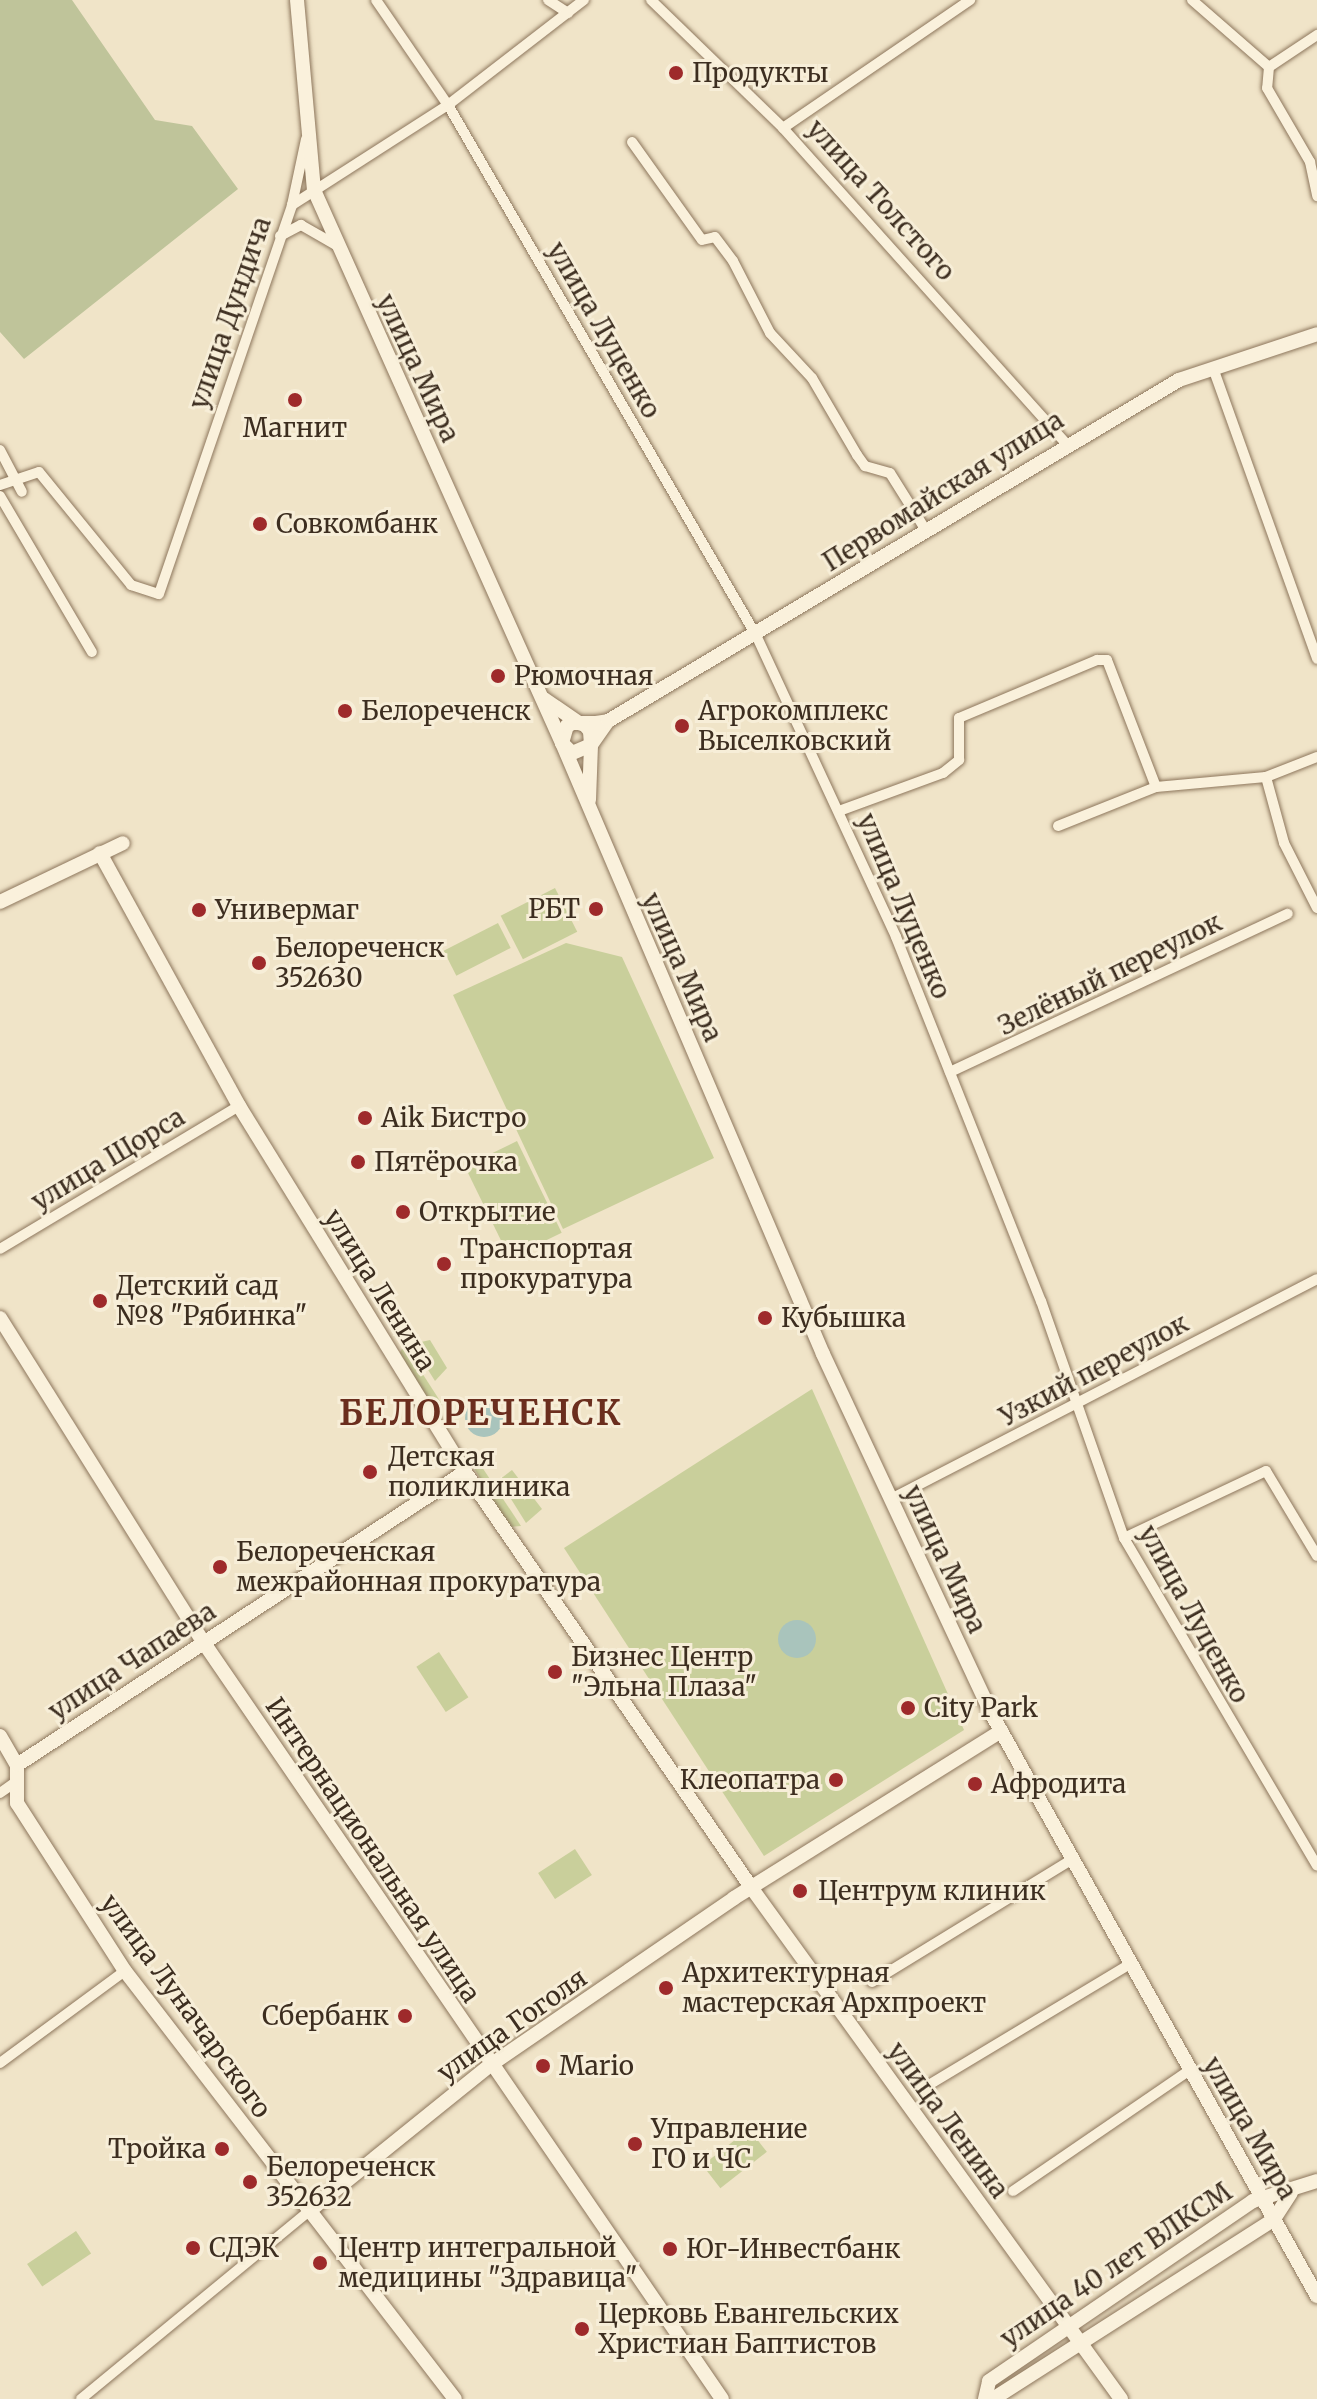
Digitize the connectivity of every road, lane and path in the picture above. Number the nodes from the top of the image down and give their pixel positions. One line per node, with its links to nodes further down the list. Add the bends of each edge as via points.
1 (297, 0): 13 (street)
2 (376, 0): 11 (street, улица Луценко)
3 (548, 0): 8 (street)
4 (584, 0): 8 (street, улица Дундича)
5 (651, 0): 12 (street, улица Толстого)
6 (970, 0): 12 (street)
7 (1192, 0): 10 (street)
8 (568, 13): 11 (street, улица Дундича)
9 (1317, 35): 10 (street)
10 (1269, 67): 16 (street, via 1267,88 1310,162)
11 (448, 105): 15 (street, улица Дундича); 29 (street, улица Луценко)
12 (783, 128): 22 (street, улица Толстого)
13 (306, 139): 15 (street); 17 (street)
14 (632, 142): 28 (street, via 702,240 715,237 733,261 770,333 812,378 865,466 890,473)
15 (314, 190): 17 (street, улица Дундича); 19 (street, улица Мира)
16 (1317, 196)
17 (292, 205): 18 (street, улица Дундича)
18 (280, 236): 19 (street, via 301,225); 24 (street, улица Дундича, via 159,594 131,585 39,472)
19 (336, 245): 32 (street, улица Мира)
20 (1317, 334): 21 (street, Первомайская улица)
21 (1213, 368): 22 (street, Первомайская улица); 31 (street)
22 (1066, 443): 28 (street, Первомайская улица)
23 (0, 450): 24 (street)
24 (17, 479): 25 (street); 26 (street)
25 (0, 485)
26 (22, 492)
27 (0, 496): 30 (street)
28 (925, 529): 29 (street, Первомайская улица)
29 (756, 635): 33 (street, Первомайская улица); 40 (street, улица Луценко)
30 (92, 652)
31 (1317, 659)
32 (541, 696): 34 (street); 35 (street, улица Мира)
33 (608, 721): 34 (street, Первомайская улица); 36 (street, Первомайская улица)
34 (579, 723): 35 (street, via 567,726); 36 (street, via 590,731)
35 (562, 743): 36 (street, via 579,753); 41 (street, улица Мира)
36 (591, 745): 41 (street, улица Мира)
37 (1317, 757): 38 (street)
38 (1266, 777): 39 (street); 46 (street, via 1284,843)
39 (1156, 787): 40 (street, via 1107,660 1097,660 959,718 959,760 943,773); 42 (street)
40 (839, 811): 48 (street, улица Луценко)
41 (589, 812): 55 (street, улица Мира)
42 (1058, 826)
43 (123, 843): 44 (street)
44 (104, 851): 45 (street); 49 (street, улица Ленина)
45 (0, 902)
46 (1311, 906)
47 (1288, 914): 48 (street, Зелёный переулок)
48 (950, 1072): 53 (street, улица Луценко)
49 (239, 1106): 50 (street, улица Щорса); 54 (street, улица Ленина)
50 (0, 1249)
51 (1317, 1279): 53 (street, Узкий переулок)
52 (0, 1318): 58 (street, Интернациональная улица)
53 (1078, 1407): 55 (street, Узкий переулок); 56 (street, улица Луценко)
54 (465, 1472): 58 (street, улица Чапаева); 66 (street, улица Ленина)
55 (891, 1499): 59 (street, улица Мира)
56 (1124, 1538): 57 (street, via 1266,1471); 65 (street, улица Луценко)
57 (1317, 1556)
58 (204, 1643): 61 (street, улица Чапаева); 71 (street, Интернациональная улица)
59 (1001, 1731): 64 (street, улица Мира); 66 (street, улица Гоголя)
60 (0, 1736): 61 (street)
61 (17, 1765): 62 (street)
62 (17, 1781): 63 (street); 68 (street, улица Луначарского, via 17,1803)
63 (0, 1793)
64 (1071, 1860): 67 (street, улица Мира); 69 (street)
65 (1317, 1865)
66 (753, 1890): 71 (street, улица Гоголя); 81 (street, улица Ленина)
67 (1130, 1964): 72 (street, улица Мира); 73 (street)
68 (125, 1971): 70 (street); 78 (street, улица Луначарского)
69 (872, 1982)
70 (0, 2063)
71 (489, 2066): 78 (street, улица Гоголя); 85 (street, Интернациональная улица)
72 (1190, 2070): 75 (street); 77 (street, улица Мира)
73 (932, 2083)
74 (1317, 2181): 76 (street, улица 40 лет ВЛКСМ)
75 (1013, 2191)
76 (1291, 2193): 77 (street, улица 40 лет ВЛКСМ); 79 (street, улица 40 лет ВЛКСМ)
77 (1262, 2198): 79 (street, улица Мира); 81 (street, улица 40 лет ВЛКСМ)
78 (308, 2212): 83 (street, улица Гоголя); 84 (street, улица Луначарского)
79 (1274, 2219): 80 (street, улица Мира); 82 (street, улица 40 лет ВЛКСМ)
80 (1317, 2296)
81 (1067, 2325): 82 (street, улица Ленина); 86 (street, улица 40 лет ВЛКСМ, via 989,2381)
82 (1081, 2344): 87 (street, улица 40 лет ВЛКСМ); 88 (street, улица Ленина)
83 (81, 2399)
84 (455, 2399)
85 (722, 2399)
86 (985, 2399)
87 (993, 2399)
88 (1121, 2399)

